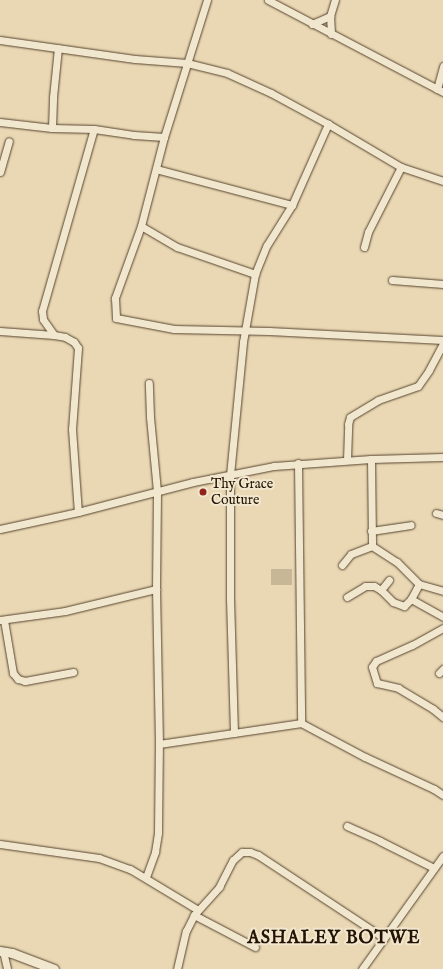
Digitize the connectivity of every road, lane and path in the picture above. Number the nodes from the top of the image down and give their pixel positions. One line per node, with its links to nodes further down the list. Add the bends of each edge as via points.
1 (207, 0): 9 (street)
2 (268, 0): 5 (street)
3 (335, 0): 4 (street)
4 (330, 16): 5 (street); 6 (street)
5 (312, 24): 6 (street)
6 (331, 34): 11 (street)
7 (0, 40): 8 (street)
8 (58, 48): 9 (street, via 135,59); 14 (street)
9 (187, 63): 13 (street, via 227,73 249,82); 16 (street)
10 (443, 66): 11 (street)
11 (440, 91)
12 (0, 122): 14 (street)
13 (328, 124): 18 (street); 22 (street)
14 (52, 128): 15 (street)
15 (94, 129): 16 (street); 30 (street, via 42,311 43,319)
16 (164, 137): 19 (street)
17 (9, 141): 20 (street)
18 (401, 167): 21 (street); 24 (street, via 368,232)
19 (156, 169): 22 (street); 23 (street)
20 (0, 172)
21 (443, 181)
22 (292, 205): 25 (street, via 267,245)
23 (141, 226): 25 (street, via 177,247); 29 (street, via 115,298 116,318 174,329)
24 (364, 247)
25 (255, 274): 29 (street)
26 (392, 280): 27 (street)
27 (443, 284)
28 (0, 331): 30 (street)
29 (244, 331): 31 (street); 38 (street)
30 (54, 335): 40 (street, via 70,340 78,348 72,429)
31 (443, 340)
32 (443, 344): 36 (street, via 418,386 378,400 350,417)
33 (149, 383): 39 (street)
34 (443, 457): 35 (street)
35 (371, 459): 36 (street); 43 (street)
36 (347, 460): 37 (street)
37 (298, 464): 38 (street); 58 (street)
38 (230, 475): 39 (street); 59 (street)
39 (157, 491): 40 (street); 48 (street)
40 (78, 512): 42 (street)
41 (411, 525): 43 (street)
42 (0, 529)
43 (371, 531): 44 (street)
44 (372, 546): 45 (street, via 351,554); 47 (street, via 397,562)
45 (342, 565)
46 (389, 580): 49 (street)
47 (419, 584): 50 (street); 52 (street)
48 (156, 589): 54 (street, via 65,611); 60 (street)
49 (381, 590): 51 (street, via 374,586 365,586); 52 (street, via 393,602 404,606)
50 (443, 591)
51 (347, 597)
52 (411, 599): 53 (street)
53 (443, 617)
54 (2, 620): 56 (street, via 13,673 18,679 25,681)
55 (443, 628): 57 (street, via 376,661 372,667 377,683 398,688)
56 (73, 672)
57 (443, 718)
58 (301, 723): 59 (street); 61 (street, via 365,757 434,788)
59 (234, 733): 60 (street)
60 (159, 744): 66 (street, via 158,833 155,852)
61 (443, 795)
62 (347, 826): 65 (street)
63 (0, 844): 66 (street, via 99,858)
64 (443, 856): 65 (street)
65 (434, 868): 68 (street)
66 (146, 877): 67 (street)
67 (196, 912): 68 (street, via 219,887 233,860 242,852 250,852); 69 (street); 73 (street, via 186,931)
68 (384, 938): 74 (street)
69 (255, 947)
70 (2, 951): 71 (street); 72 (street)
71 (7, 969)
72 (54, 969)
73 (177, 969)
74 (362, 969)

